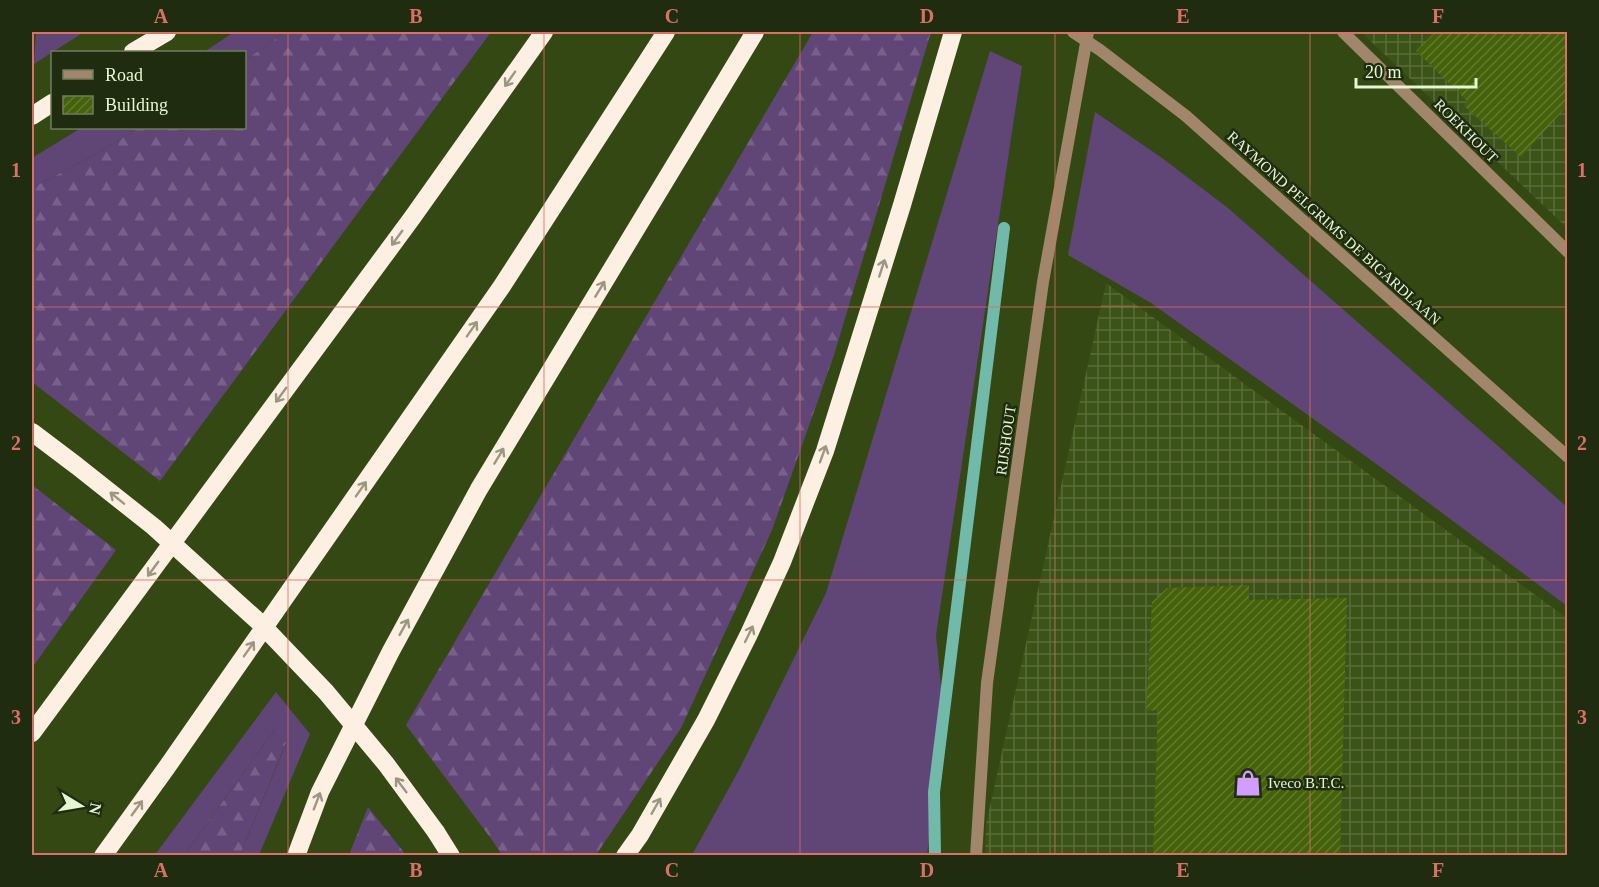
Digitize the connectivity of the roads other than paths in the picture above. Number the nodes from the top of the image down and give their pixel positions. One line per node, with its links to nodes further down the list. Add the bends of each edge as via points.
1 (167, 32): 9 (highway)
2 (544, 32): 15 (highway, one-way to 15, via 412,218)
3 (666, 32): 16 (highway, one-way to 3, via 502,286)
4 (755, 32): 17 (highway, one-way to 4, via 320,792 391,651 480,489)
5 (953, 32): 19 (highway, one-way to 5, via 706,720 782,562 825,451)
6 (1073, 32): 14 (street, RAYMOND PELGRIMS DE BIGARDLAAN, bridge, via 1186,116)
7 (1088, 32): 20 (street, RIJSHOUT, via 1043,282 987,683)
8 (1343, 32): 12 (street, ROEKHOUT)
9 (135, 51)
10 (51, 104): 11 (highway)
11 (32, 116)
12 (1568, 252)
13 (32, 432): 18 (highway, one-way to 13, bridge, via 386,764 326,692 259,622 154,527)
14 (1568, 457)
15 (32, 733)
16 (103, 855)
17 (296, 855)
18 (451, 855)
19 (625, 855)
20 (976, 855)

